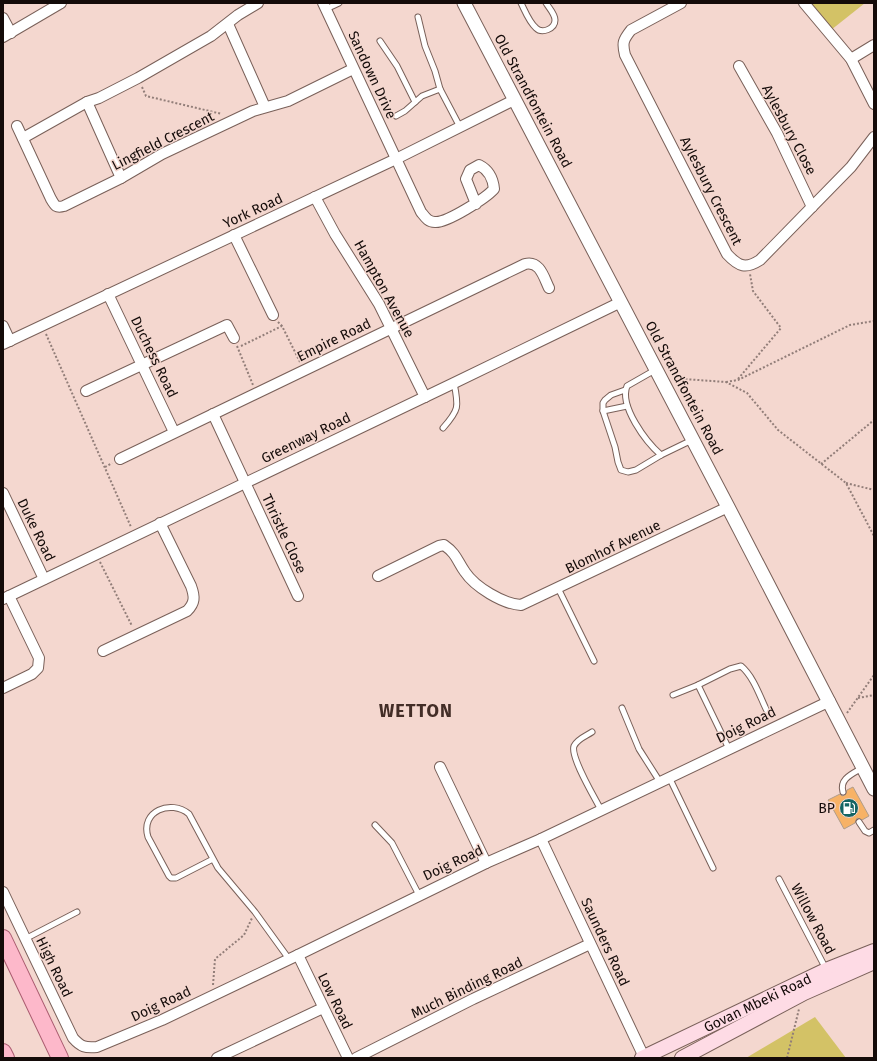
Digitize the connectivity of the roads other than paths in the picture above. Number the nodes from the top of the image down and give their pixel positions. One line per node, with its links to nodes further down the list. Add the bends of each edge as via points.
1 (61, 3): 13 (street)
2 (258, 3): 12 (street)
3 (339, 3): 9 (lane)
4 (464, 3): 20 (street, Old Strandfontein Road)
5 (521, 3): 6 (lane, via 535,28 541,31 552,27 555,22)
6 (546, 3)
7 (681, 3): 34 (street, Aylesbury Crescent, via 631,30 622,45 728,254 741,265 760,260)
8 (804, 3): 16 (street)
9 (324, 6): 18 (street, Sandown Drive)
10 (418, 17): 19 (lane)
11 (3, 18): 13 (street)
12 (228, 24): 21 (street, via 138,78); 24 (street)
13 (7, 35)
14 (380, 41): 22 (lane, via 397,66)
15 (874, 45): 16 (street)
16 (851, 59): 23 (street)
17 (738, 66): 34 (street, Aylesbury Close, via 777,133)
18 (353, 69): 24 (street, Lingfield Crescent, via 288,101); 30 (street, Sandown Drive)
19 (440, 89): 22 (lane); 27 (lane)
20 (514, 100): 27 (street, York Road); 38 (street, Old Strandfontein Road)
21 (87, 102): 29 (street); 31 (street)
22 (414, 102): 25 (lane)
23 (874, 104)
24 (265, 107): 31 (street, Lingfield Crescent, via 162,154)
25 (396, 116)
26 (17, 126): 29 (street, Lingfield Crescent)
27 (460, 127): 30 (street, York Road)
28 (874, 137): 34 (street, via 851,167)
29 (23, 138): 31 (street, Lingfield Crescent, via 51,199 58,208)
30 (396, 159): 32 (street, York Road); 33 (street, Sandown Drive, via 427,220 436,223)
31 (121, 178)
32 (315, 197): 35 (street, York Road); 41 (street, Hampton Avenue)
33 (476, 204)
34 (812, 207)
35 (234, 235): 37 (street, York Road); 39 (street)
36 (549, 288): 41 (street, Empire Road, via 538,267 530,263)
37 (108, 294): 43 (street, York Road); 44 (street, Duchess Road)
38 (621, 302): 45 (street, Old Strandfontein Road); 46 (street, Greenway Road)
39 (273, 315)
40 (3, 326): 43 (street)
41 (391, 328): 49 (street, Hampton Avenue); 52 (street, Empire Road)
42 (234, 338): 44 (street, via 227,325)
43 (7, 342)
44 (142, 365): 48 (street); 54 (street, Duchess Road)
45 (660, 367): 47 (lane, via 627,386); 55 (street, Old Strandfontein Road)
46 (454, 383): 49 (street, Greenway Road); 53 (lane, via 457,408)
47 (625, 390): 50 (lane); 51 (lane, via 605,400)
48 (86, 391)
49 (425, 397): 58 (street, Greenway Road)
50 (627, 406): 51 (lane); 56 (lane, via 646,439)
51 (603, 411): 56 (lane, via 621,470 636,470)
52 (213, 414): 54 (street, Empire Road); 58 (street, Thristle Close)
53 (442, 428)
54 (174, 432): 57 (street, Empire Road)
55 (693, 440): 56 (lane); 60 (street, Old Strandfontein Road)
56 (661, 455)
57 (120, 459)
58 (246, 483): 61 (street, Greenway Road); 65 (street, Thristle Close)
59 (3, 493): 63 (street, Duke Road)
60 (728, 507): 64 (street, Blomhof Avenue); 72 (street, Old Strandfontein Road)
61 (160, 524): 63 (street, Greenway Road); 67 (street, via 194,593 192,606 187,611)
62 (378, 576): 64 (street, Blomhof Avenue, via 444,545 455,554 464,571 474,582 508,602 524,604)
63 (44, 579): 66 (street, Greenway Road)
64 (558, 588): 68 (lane)
65 (298, 596)
66 (6, 598): 70 (street, via 39,658 38,668 32,674)
67 (103, 651)
68 (594, 662)
69 (698, 685): 71 (lane); 74 (lane, via 741,666 750,677); 76 (lane)
70 (3, 688)
71 (673, 695)
72 (830, 701): 76 (street, Doig Road); 78 (street, Old Strandfontein Road)
73 (622, 708): 79 (lane, via 639,749)
74 (767, 712)
75 (592, 732): 82 (lane, via 578,740 574,746 574,754)
76 (729, 749): 79 (street, Doig Road)
77 (440, 767): 88 (street)
78 (863, 767): 80 (street, Old Strandfontein Road); 81 (lane, via 844,781 841,788)
79 (665, 780): 82 (street, Doig Road); 89 (lane)
80 (872, 781)
81 (843, 792)
82 (601, 810): 86 (street, Doig Road)
83 (859, 822): 85 (lane, via 865,831 869,833)
84 (375, 825): 92 (lane, via 392,843)
85 (874, 830)
86 (541, 839): 88 (street, Doig Road); 96 (street, Saunders Road)
87 (213, 860): 87 (lane, via 185,811 166,807 157,811 149,820 148,837 171,878); 98 (lane)
88 (486, 863): 92 (street, Doig Road)
89 (713, 868)
90 (778, 879): 100 (lane, Willow Road)
91 (3, 892): 95 (street, High Road)
92 (419, 895): 98 (street, Doig Road)
93 (77, 912): 95 (lane)
94 (3, 938): 105 (main road)
95 (25, 939): 102 (street, High Road, via 73,1038 82,1047)
96 (590, 944): 108 (street, Much Binding Road, via 472,999); 109 (street, Saunders Road)
97 (874, 951): 100 (main road, Govan Mbeki Road)
98 (293, 957): 101 (street, Low Road); 102 (street, Doig Road, via 162,1020 97,1047)
99 (874, 962): 110 (main road, Govan Mbeki Road, via 804,993)
100 (826, 970): 109 (main road, Govan Mbeki Road)
101 (323, 1008): 106 (street); 107 (street, Low Road)
102 (87, 1048)
103 (3, 1052): 104 (main road)
104 (6, 1058)
105 (60, 1058)
106 (217, 1058)
107 (348, 1058)
108 (356, 1058)
109 (643, 1058)
110 (682, 1058)

